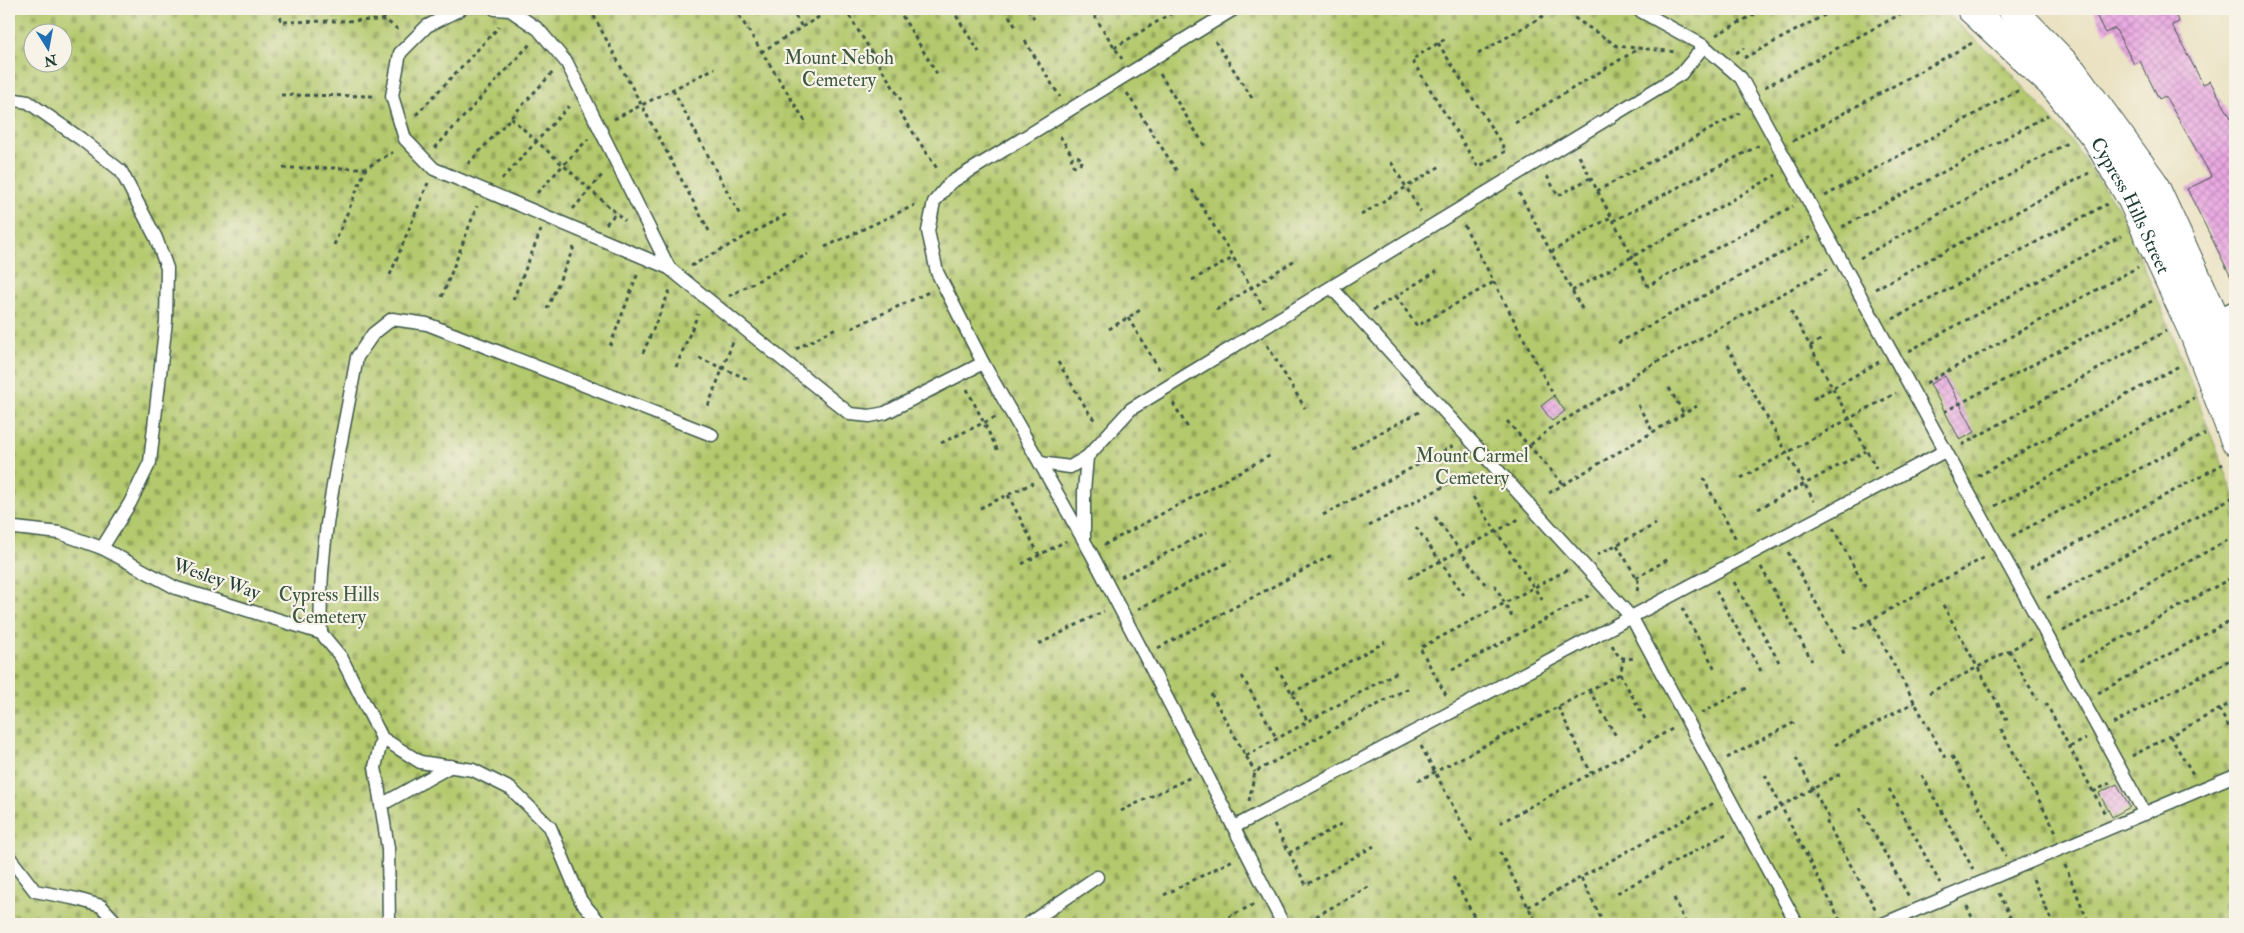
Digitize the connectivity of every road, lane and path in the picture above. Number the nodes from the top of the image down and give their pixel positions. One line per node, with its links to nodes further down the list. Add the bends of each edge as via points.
1 (280, 9): 27 (path, via 281,22)
2 (381, 9): 27 (path)
3 (461, 9): 33 (lane, via 427,26)
4 (495, 9): 25 (lane)
5 (590, 9): 60 (path)
6 (735, 9): 40 (path)
7 (791, 9): 28 (path)
8 (832, 9): 28 (path)
9 (845, 9): 56 (path)
10 (898, 9): 48 (path)
11 (952, 9): 41 (path)
12 (1005, 9): 30 (path)
13 (1028, 9): 26 (path)
14 (1090, 9): 37 (path)
15 (1178, 9): 37 (path)
16 (1234, 9): 29 (lane)
17 (1555, 9): 42 (path)
18 (1561, 9): 38 (path, via 1617,46)
19 (1637, 9): 39 (lane)
20 (1764, 9): 39 (path)
21 (1836, 9): 45 (path)
22 (1910, 9): 58 (path)
23 (1971, 9): 150 (street, Cypress Hills Street, via 2053,85 2096,138)
24 (2012, 9): 150 (street, Cypress Hills Street, via 2073,72 2153,182)
25 (513, 12): 31 (lane); 68 (path)
26 (1034, 18)
27 (386, 20): 33 (path)
28 (802, 27): 40 (path)
29 (1205, 27): 43 (lane); 59 (path)
30 (1017, 29)
31 (541, 32): 44 (lane); 76 (path)
32 (1447, 38): 36 (path)
33 (412, 41): 54 (lane, via 400,53)
34 (1977, 41): 72 (path)
35 (1024, 42): 57 (path)
36 (1438, 44): 36 (path, via 1412,60 1478,167 1506,151)
37 (1114, 48): 47 (path)
38 (1639, 48): 39 (path); 66 (path)
39 (1700, 48): 45 (lane); 70 (lane, via 1681,74)
40 (761, 52): 64 (path)
41 (979, 52)
42 (1478, 54)
43 (1151, 59): 47 (lane); 74 (path)
44 (564, 60): 52 (lane); 63 (path)
45 (1728, 67): 58 (lane, via 1742,78)
46 (715, 68): 51 (path)
47 (1130, 72): 65 (lane)
48 (939, 76)
49 (1124, 88): 87 (path)
50 (2024, 88): 98 (path)
51 (673, 90): 60 (path); 106 (path)
52 (581, 92): 67 (lane); 69 (path)
53 (281, 95): 54 (path)
54 (392, 96): 68 (lane)
55 (9, 99): 238 (lane, via 28,102 121,171 156,238 167,268 166,322 150,462 130,503)
56 (901, 100)
57 (1062, 100)
58 (1754, 100): 72 (lane); 96 (path)
59 (1254, 101)
60 (642, 105): 67 (path); 112 (path)
61 (899, 112): 92 (path)
62 (2048, 115): 113 (path)
63 (511, 118): 69 (path); 88 (path)
64 (806, 120)
65 (1052, 121): 75 (path); 92 (lane)
66 (1515, 123)
67 (599, 127): 77 (lane); 80 (path)
68 (402, 130): 73 (lane)
69 (537, 141): 80 (path); 94 (path)
70 (1571, 141): 78 (lane); 90 (path)
71 (2072, 141): 124 (path)
72 (1777, 143): 82 (lane); 107 (path)
73 (409, 144): 76 (lane); 84 (path)
74 (1206, 148)
75 (1073, 157)
76 (424, 159): 85 (lane)
77 (615, 160): 93 (path); 97 (lane)
78 (1538, 161): 89 (lane); 90 (path, via 1558,196)
79 (1391, 162): 91 (path)
80 (564, 165): 93 (path); 100 (path)
81 (1442, 165): 91 (path)
82 (1790, 167): 98 (lane); 121 (path)
83 (283, 168): 84 (path)
84 (366, 168): 116 (path)
85 (434, 169): 88 (lane); 128 (path)
86 (2092, 171): 137 (path)
87 (1178, 174)
88 (455, 178): 94 (lane)
89 (1511, 178): 101 (lane); 118 (path)
90 (1590, 178): 96 (path)
91 (1406, 187): 104 (path); 110 (path)
92 (946, 188): 117 (path); 131 (lane, via 934,202 928,231)
93 (590, 189): 102 (path); 108 (path)
94 (487, 190): 100 (lane); 136 (path)
95 (1192, 190): 122 (path)
96 (1597, 191): 107 (path)
97 (633, 195): 102 (path); 126 (lane)
98 (1809, 201): 113 (lane); 121 (path, via 1648,286)
99 (2112, 201): 152 (path)
100 (525, 207): 105 (lane)
101 (1457, 211): 110 (lane); 130 (path)
102 (616, 213): 109 (path); 115 (path)
103 (787, 214): 126 (path)
104 (1361, 215)
105 (547, 216): 108 (lane); 139 (path)
106 (741, 216)
107 (1612, 219): 118 (path); 121 (path)
108 (561, 222): 111 (lane)
109 (629, 224)
110 (1430, 228): 133 (lane)
111 (581, 230): 115 (lane); 141 (path)
112 (709, 232)
113 (1826, 232): 124 (lane); 157 (path)
114 (2128, 232): 162 (path)
115 (594, 236): 120 (lane)
116 (334, 245)
117 (826, 247)
118 (1551, 252): 134 (path)
119 (808, 254): 140 (path)
120 (644, 257): 126 (lane); 158 (path)
121 (1632, 257): 134 (path)
122 (1233, 258): 129 (path); 132 (path)
123 (1295, 260): 132 (path)
124 (1843, 264): 137 (lane); 198 (path, via 1633,375 1631,380 1551,428)
125 (2142, 265): 176 (path)
126 (673, 271): 140 (lane); 161 (path)
127 (1437, 271): 135 (path)
128 (390, 275)
129 (1192, 280)
130 (1494, 282): 135 (path, via 1417,326); 178 (path)
131 (943, 285): 153 (path); 166 (lane)
132 (1251, 287): 143 (path); 148 (path)
133 (1332, 288): 147 (lane); 148 (lane)
134 (1572, 291): 144 (path)
135 (1396, 296): 147 (path)
136 (442, 297)
137 (1861, 297): 152 (lane)
138 (2157, 298): 190 (path)
139 (513, 300)
140 (709, 301): 149 (lane); 168 (path)
141 (547, 309)
142 (1142, 309): 146 (path)
143 (1216, 310)
144 (1582, 311)
145 (1790, 311): 160 (path)
146 (1128, 318): 154 (path); 172 (path)
147 (1360, 318): 181 (lane)
148 (1273, 323): 155 (lane)
149 (739, 325): 164 (lane); 169 (path)
150 (2204, 325): 170 (street, Cypress Hills Street); 199 (street, Cypress Hills Street); 204 (path)
151 (838, 327): 164 (path)
152 (1878, 327): 162 (lane)
153 (852, 328)
154 (1109, 328)
155 (1258, 332): 177 (lane); 185 (path)
156 (1824, 338): 160 (path)
157 (1618, 343)
158 (610, 346)
159 (1727, 346): 203 (path)
160 (1810, 346): 175 (path)
161 (643, 353)
162 (1894, 357): 175 (path); 176 (lane)
163 (699, 358): 169 (path)
164 (780, 358): 171 (lane, via 850,414 885,413)
165 (1058, 362): 194 (path, via 1091,416)
166 (983, 363): 171 (lane); 186 (lane)
167 (2184, 364): 214 (path)
168 (676, 367)
169 (723, 368): 173 (path); 183 (path)
170 (2235, 370)
171 (959, 375): 191 (path)
172 (1163, 375)
173 (750, 380)
174 (1669, 388): 187 (path)
175 (1832, 388): 180 (path); 188 (path)
176 (1910, 388): 188 (path); 190 (lane)
177 (1164, 389): 192 (path); 194 (lane, via 1131,409)
178 (1554, 396)
179 (2197, 397): 225 (path)
180 (1813, 398)
181 (1437, 403): 196 (lane); 200 (path)
182 (1638, 405): 193 (path)
183 (708, 406)
184 (1697, 406): 187 (path)
185 (1305, 408)
186 (1010, 410): 191 (path); 207 (lane)
187 (1684, 414): 193 (path)
188 (1849, 419): 202 (path); 203 (path)
189 (1506, 421): 198 (path)
190 (1928, 421): 204 (lane)
191 (984, 422): 197 (path); 201 (path)
192 (1188, 428)
193 (1653, 432): 215 (path)
194 (1108, 433): 206 (lane)
195 (712, 435): 276 (lane, via 427,324 392,319 373,334 357,357 325,538 319,594)
196 (1468, 438): 208 (lane); 224 (path)
197 (940, 443)
198 (1529, 446): 208 (path); 215 (path)
199 (2223, 446): 237 (path); 250 (path)
200 (1352, 448)
201 (998, 451)
202 (1866, 451): 209 (path); 213 (path)
203 (1787, 453): 212 (path); 213 (path)
204 (1946, 453): 214 (lane); 223 (lane)
205 (1271, 455): 240 (path)
206 (1086, 457): 207 (lane, via 1070,467); 233 (lane)
207 (1040, 463): 210 (lane)
208 (1495, 466): 222 (lane); 228 (path)
209 (1879, 474)
210 (1048, 476): 217 (path); 233 (lane)
211 (1703, 478): 243 (path)
212 (1741, 478)
213 (1804, 484): 221 (path); 223 (path)
214 (1963, 484): 225 (lane)
215 (1564, 485): 216 (path)
216 (1550, 493)
217 (1008, 495): 220 (path); 241 (path)
218 (2235, 496): 267 (path)
219 (1473, 497): 232 (path)
220 (980, 508)
221 (1758, 509)
222 (1535, 510): 232 (path); 247 (lane)
223 (1822, 512): 235 (lane); 259 (path)
224 (1323, 514)
225 (1980, 514): 237 (lane)
226 (1435, 517): 239 (path)
227 (1656, 524): 236 (path)
228 (1369, 526)
229 (1416, 527): 246 (path)
230 (9, 529): 238 (lane, Wesley Way, via 60,533)
231 (1207, 532): 255 (path)
232 (1496, 532): 239 (path); 258 (path)
233 (1082, 536): 240 (lane); 241 (path)
234 (2235, 536): 277 (path)
235 (1781, 539): 243 (lane); 283 (path)
236 (1617, 545): 247 (path); 254 (path)
237 (1998, 547): 250 (lane); 273 (path)
238 (102, 548): 276 (lane, Wesley Way, via 176,588)
239 (1460, 551): 246 (path); 256 (path)
240 (1091, 552): 255 (lane)
241 (1039, 555): 248 (path)
242 (1332, 555): 282 (path)
243 (1750, 555): 249 (lane); 286 (path)
244 (1670, 558): 254 (path)
245 (1230, 561): 269 (path)
246 (1440, 561): 253 (path); 261 (path)
247 (1582, 562): 258 (path); 260 (lane)
248 (1022, 564)
249 (1726, 567): 252 (lane); 287 (path)
250 (2014, 576): 267 (lane)
251 (2235, 576): 291 (path)
252 (1708, 577): 262 (lane); 293 (path)
253 (1409, 578)
254 (1636, 578): 268 (path, via 1637,600)
255 (1107, 584): 265 (lane)
256 (1485, 584)
257 (1495, 585): 264 (path)
258 (1534, 587): 263 (path); 264 (path)
259 (1865, 587)
260 (1605, 588): 271 (lane); 292 (path)
261 (1464, 595)
262 (1675, 595): 268 (lane); 290 (path)
263 (1543, 601)
264 (1504, 603): 270 (path); 310 (path, via 1420,648)
265 (1118, 604): 269 (lane); 279 (path)
266 (1943, 605): 289 (path)
267 (2031, 607): 277 (lane)
268 (1645, 611): 271 (lane)
269 (1124, 617): 282 (lane)
270 (1512, 617)
271 (1632, 618): 275 (lane); 281 (lane)
272 (2235, 618): 306 (path)
273 (1870, 621): 274 (path); 305 (path)
274 (1854, 629)
275 (1609, 630): 285 (path, via 1614,650); 310 (lane)
276 (321, 633): 321 (lane, via 341,657)
277 (2047, 635): 280 (path); 291 (lane)
278 (1385, 642): 300 (path)
279 (1039, 644)
280 (2009, 650): 289 (path); 303 (path)
281 (1650, 651): 285 (path, via 1638,657); 312 (lane)
282 (1144, 655): 332 (lane)
283 (1845, 655)
284 (2235, 657): 317 (path)
285 (1624, 658): 295 (path)
286 (1812, 661)
287 (1779, 662)
288 (1278, 667): 300 (path)
289 (1977, 668): 301 (path); 315 (path)
290 (1715, 669)
291 (2065, 669): 306 (lane)
292 (1452, 670)
293 (1761, 671)
294 (1397, 672): 314 (path)
295 (1620, 674): 299 (path); 311 (path)
296 (1242, 676): 323 (path)
297 (1749, 687): 312 (path)
298 (1408, 688): 333 (path)
299 (1589, 690): 308 (path); 319 (path)
300 (1292, 693): 314 (path)
301 (1929, 693)
302 (1211, 694): 325 (path)
303 (2037, 700)
304 (2235, 701): 309 (path)
305 (1915, 702): 324 (path); 328 (path)
306 (2083, 702): 317 (lane)
307 (2046, 703): 355 (path)
308 (1558, 707): 334 (path); 335 (path)
309 (2219, 709): 320 (path); 322 (path)
310 (1454, 711): 318 (lane)
311 (1645, 718)
312 (1688, 721): 331 (lane); 335 (path)
313 (1797, 721): 331 (path)
314 (1308, 722): 323 (path)
315 (2008, 722)
316 (2000, 729): 358 (path)
317 (2100, 732): 329 (lane)
318 (1414, 733): 334 (path); 348 (lane)
319 (1616, 736)
320 (2170, 736): 329 (path); 343 (path)
321 (382, 738): 330 (lane, via 420,762); 345 (lane, via 375,767)
322 (2235, 738)
323 (1277, 739): 325 (path)
324 (1836, 746)
325 (1246, 756): 333 (path)
326 (1952, 756): 364 (path)
327 (1796, 758): 341 (path)
328 (1945, 758)
329 (2118, 764): 350 (lane)
330 (451, 766): 345 (lane); 380 (lane, via 473,770 511,789 550,827 580,901)
331 (1712, 766): 344 (lane)
332 (1205, 771): 349 (path); 352 (lane)
333 (1255, 772): 352 (path)
334 (1435, 772): 340 (path); 356 (path)
335 (1591, 773): 351 (path)
336 (1840, 774): 341 (path)
337 (1765, 775): 346 (path)
338 (1922, 775): 369 (path)
339 (2235, 775): 343 (lane)
340 (1418, 782)
341 (1812, 789): 346 (path); 391 (path, via 1829,818 1827,823)
342 (1889, 789): 374 (path)
343 (2202, 789): 350 (lane)
344 (1728, 796): 354 (lane); 367 (path)
345 (381, 805): 379 (lane, via 388,848)
346 (1781, 806): 354 (path); 390 (path)
347 (1860, 808): 377 (path)
348 (1266, 810): 352 (lane); 361 (path)
349 (1121, 811)
350 (2145, 814): 355 (lane)
351 (1500, 823)
352 (1239, 824): 359 (lane)
353 (1341, 824): 361 (path)
354 (1744, 826): 371 (path); 389 (lane)
355 (2112, 828): 358 (lane)
356 (1472, 842)
357 (1374, 846): 361 (path, via 1306,885)
358 (2062, 849): 363 (lane); 394 (path)
359 (1247, 852): 372 (path); 373 (lane)
360 (1500, 852): 376 (path)
361 (1289, 853)
362 (9, 857): 378 (lane, via 35,891 101,906)
363 (2026, 864): 364 (lane); 393 (path)
364 (2013, 869): 368 (lane)
365 (1097, 876): 381 (lane)
366 (1452, 877): 385 (path)
367 (1581, 878): 376 (path); 387 (path)
368 (1993, 878): 369 (lane); 392 (path)
369 (1980, 883): 374 (lane)
370 (1372, 885): 384 (path)
371 (1618, 893)
372 (1164, 895)
373 (1269, 897): 382 (path); 383 (lane)
374 (1947, 897): 377 (lane)
375 (1674, 898): 388 (path)
376 (1528, 907): 386 (path)
377 (1916, 910): 391 (lane)
378 (118, 924)
379 (389, 924)
380 (601, 924)
381 (1028, 924)
382 (1214, 924)
383 (1283, 924)
384 (1302, 924)
385 (1478, 924)
386 (1537, 924)
387 (1604, 924)
388 (1686, 924)
389 (1797, 924)
390 (1842, 924)
391 (1883, 924)
392 (2013, 924)
393 (2053, 924)
394 (2089, 924)

